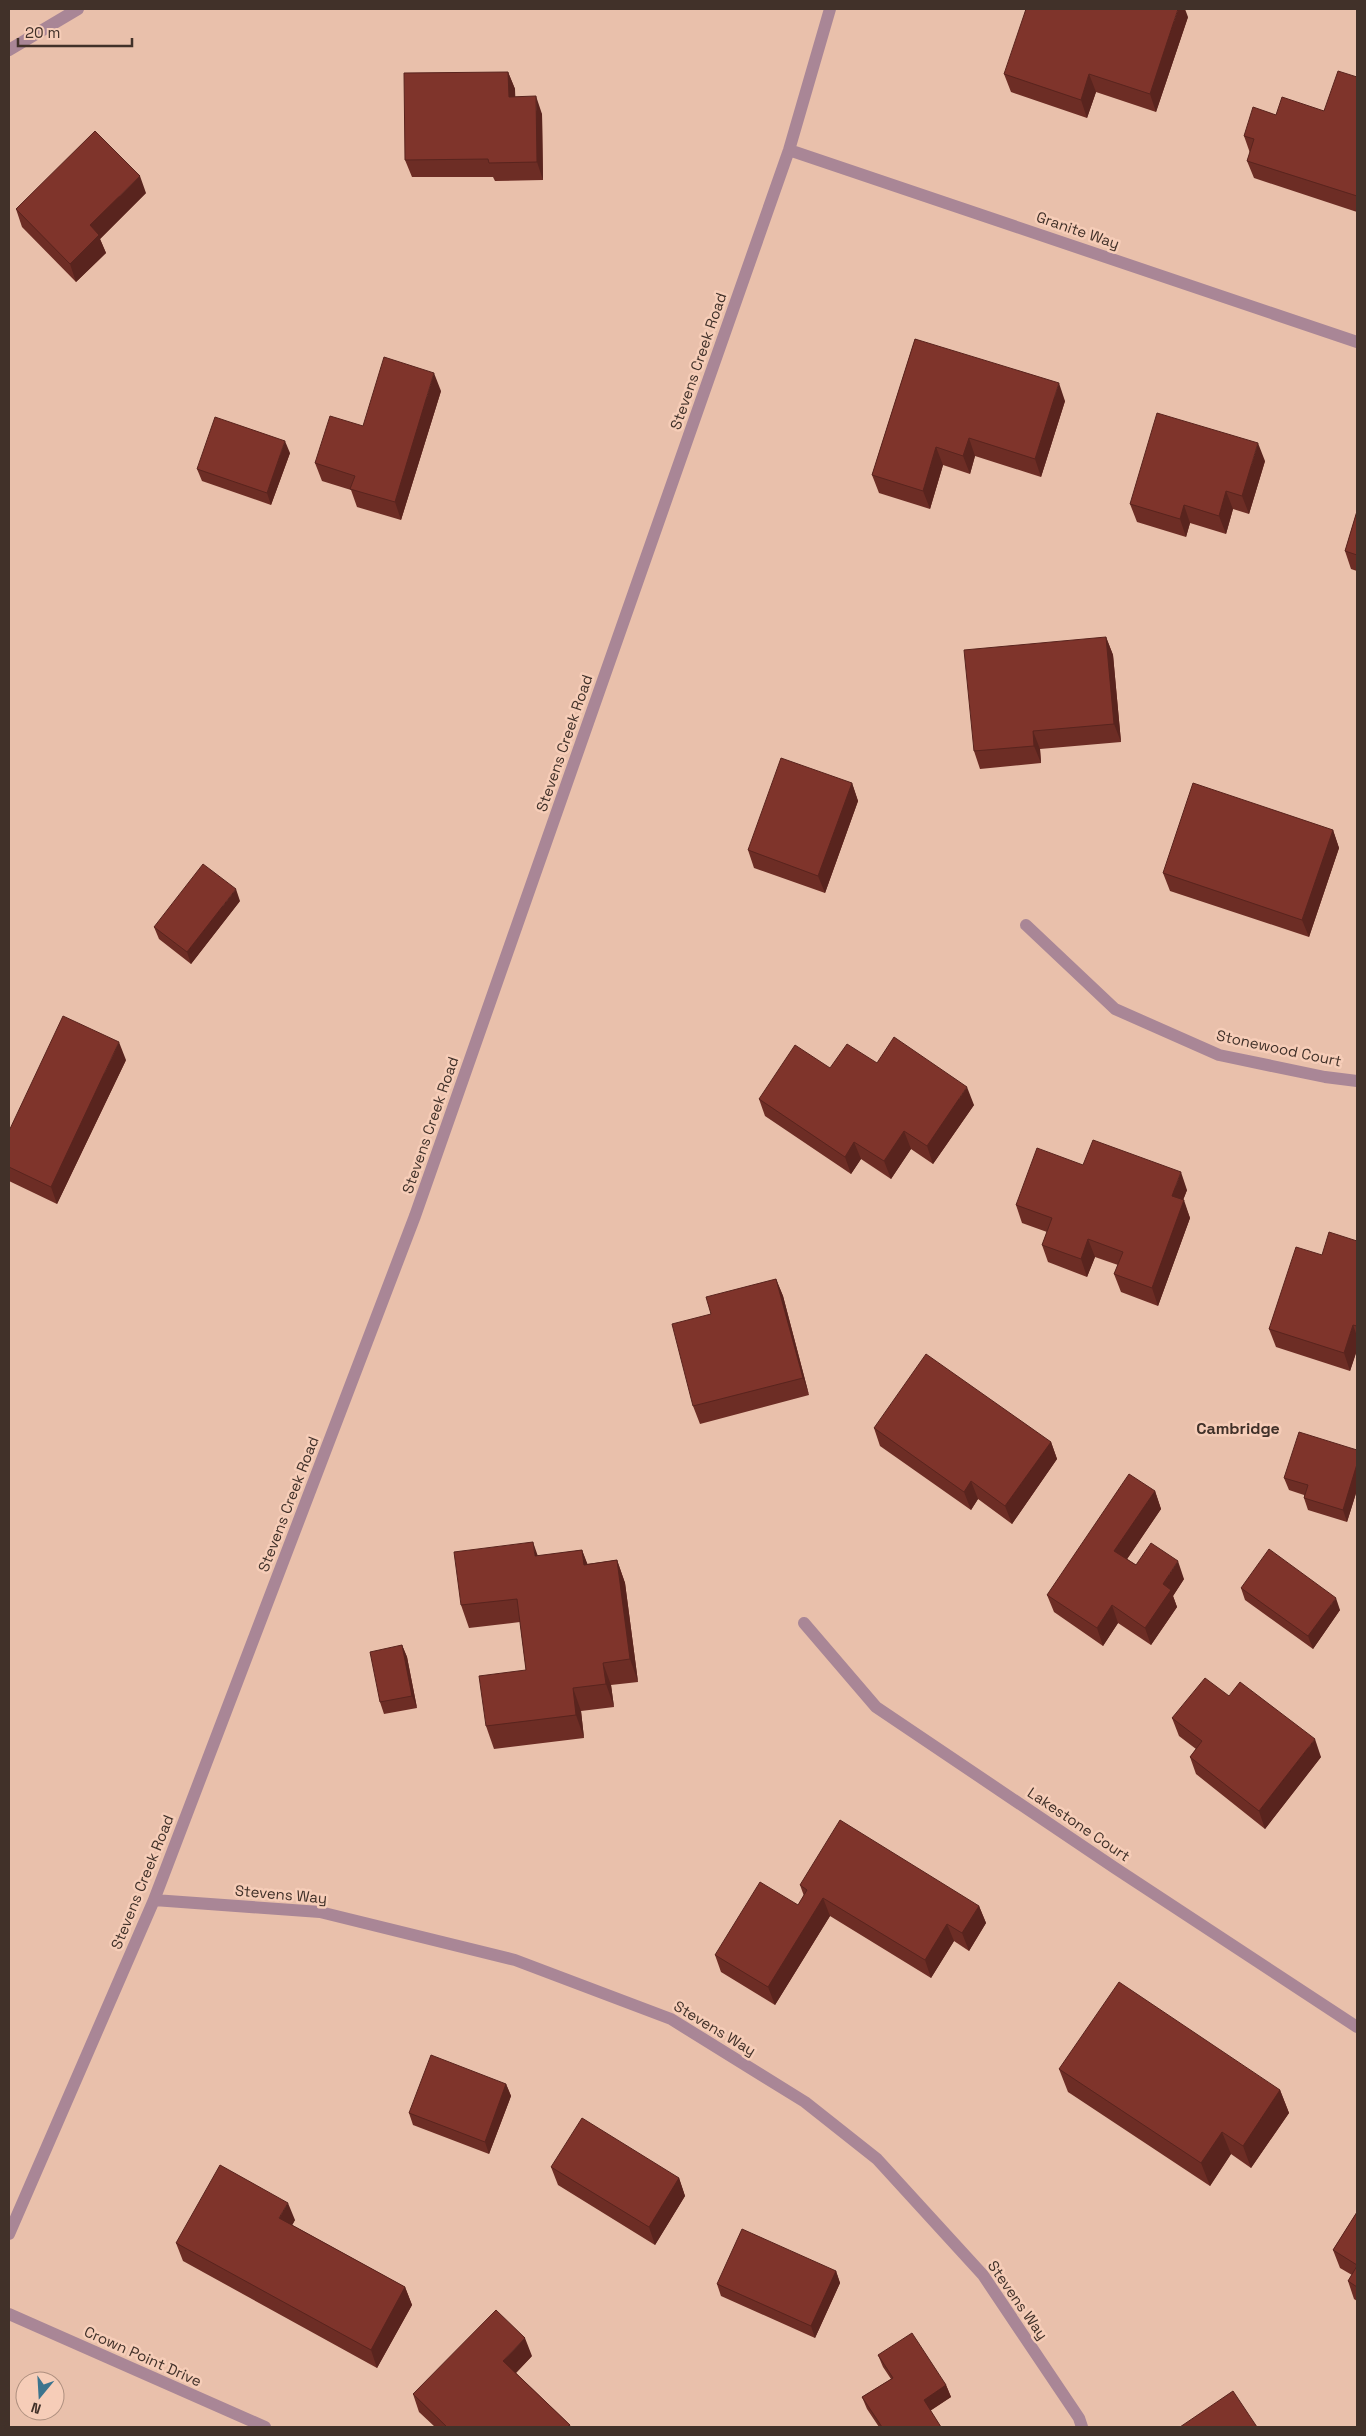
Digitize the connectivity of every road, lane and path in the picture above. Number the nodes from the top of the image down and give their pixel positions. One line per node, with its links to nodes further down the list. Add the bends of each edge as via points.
1 (78, 9): 3 (street)
2 (830, 9): 4 (street, Stevens Creek Road)
3 (9, 50)
4 (789, 150): 5 (street, Granite Way); 9 (street, Stevens Creek Road, via 415,1216)
5 (1357, 342)
6 (1026, 925): 7 (street, Stonewood Court, via 1115,1009 1219,1055)
7 (1357, 1081)
8 (804, 1624): 10 (street, Lakestone Court, via 876,1708)
9 (154, 1900): 11 (street, Stevens Creek Road); 14 (street, Stevens Way, via 320,1912 515,1960 671,2018 805,2102 877,2159 983,2275)
10 (1357, 2027)
11 (9, 2234)
12 (9, 2314): 13 (street, Crown Point Drive)
13 (265, 2427)
14 (1082, 2427)

